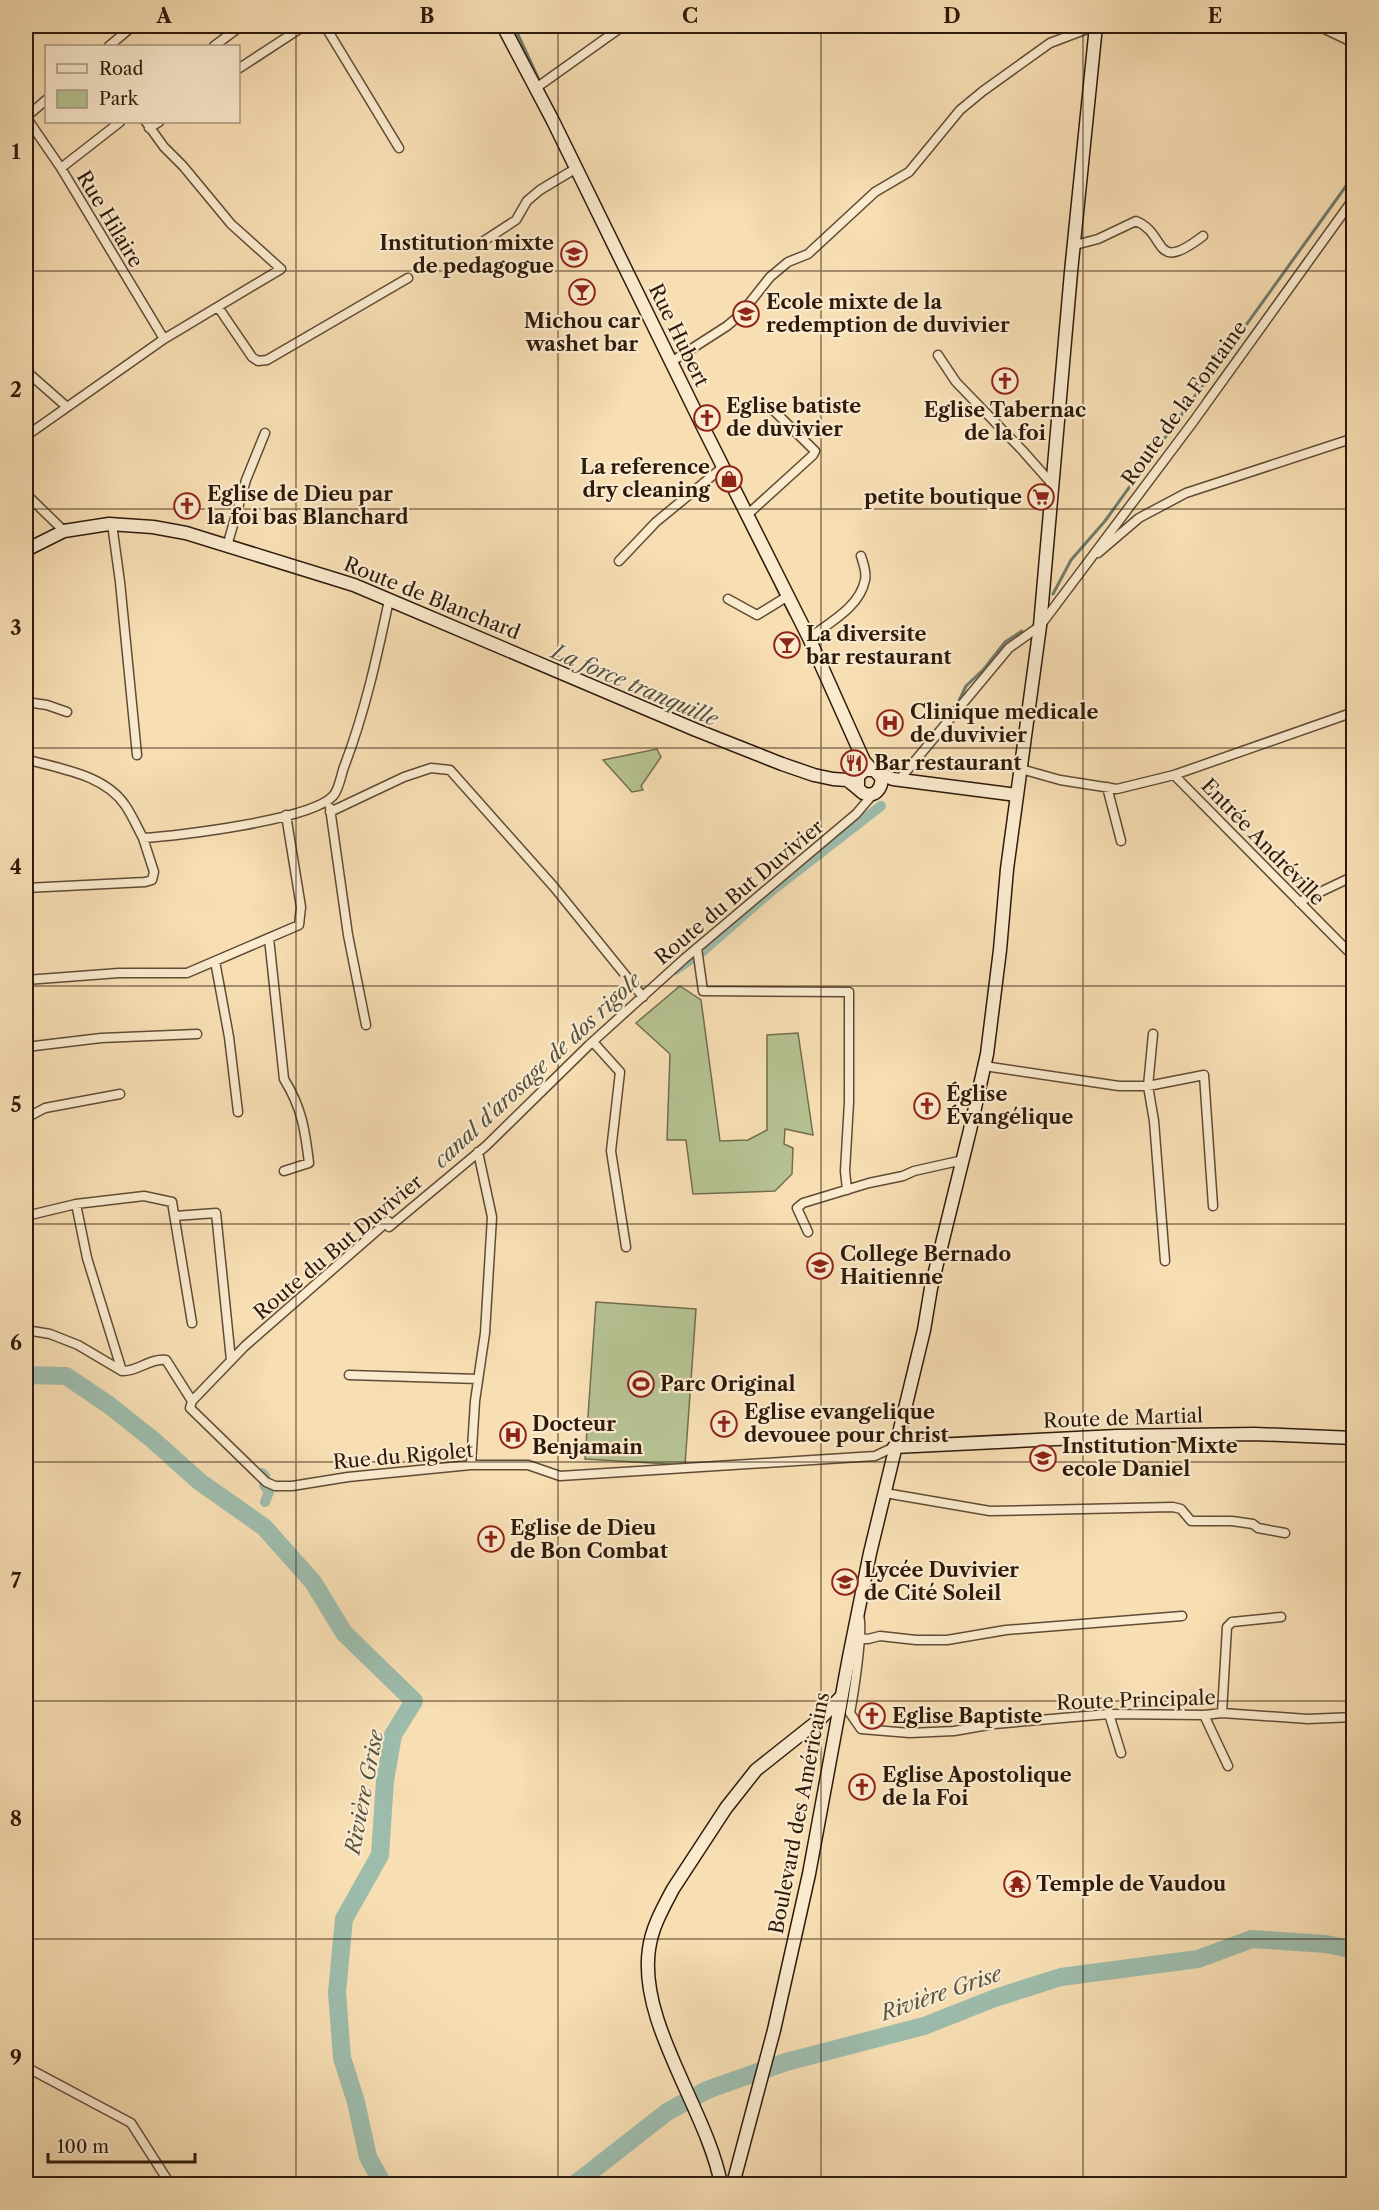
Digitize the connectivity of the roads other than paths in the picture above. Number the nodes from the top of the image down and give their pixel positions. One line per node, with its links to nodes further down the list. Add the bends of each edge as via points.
1 (133, 26): 10 (street)
2 (241, 26): 11 (street)
3 (304, 26): 12 (street)
4 (325, 26): 18 (street)
5 (503, 26): 13 (main road, Rue Hubert)
6 (623, 26): 13 (street)
7 (1096, 26): 23 (main road, Boulevard des Américains); 29 (street, via 1050,43 983,91 960,110 909,172 875,192 808,254 788,262 770,277 741,315)
8 (1318, 26): 9 (street)
9 (1353, 43)
10 (110, 45)
11 (215, 45)
12 (240, 68)
13 (536, 88): 20 (main road, Rue Hubert)
14 (45, 101): 15 (street)
15 (26, 117): 19 (street, Rue Hilaire)
16 (119, 123): 19 (street)
17 (148, 125): 26 (street, via 231,224 281,269)
18 (399, 148)
19 (61, 168): 27 (street, Rue Hilaire)
20 (575, 169): 24 (street, via 540,190 526,201 516,220); 29 (main road, Rue Hubert)
21 (1353, 198): 46 (street, Route de la Fontaine)
22 (1203, 236): 23 (street, via 1186,249 1171,252 1163,249 1136,221)
23 (1075, 245): 37 (main road, Boulevard des Américains)
24 (476, 246)
25 (408, 278): 26 (street, via 267,360 252,357)
26 (218, 307): 27 (street)
27 (164, 339): 32 (street)
28 (938, 355): 37 (street, via 956,382)
29 (671, 362): 36 (main road, Rue Hubert)
30 (26, 370): 32 (street)
31 (769, 406): 39 (street, via 815,451)
32 (67, 407): 34 (street)
33 (265, 433): 42 (street, via 246,480)
34 (26, 436)
35 (1353, 438): 46 (street, via 1186,493 1139,518)
36 (723, 467): 39 (main road, Rue Hubert); 45 (street, via 656,522)
37 (1053, 485): 50 (main road, Boulevard des Américains)
38 (26, 494): 41 (street)
39 (747, 515): 47 (main road, Rue Hubert)
40 (112, 524): 41 (main road, Route de Blanchard); 42 (main road, Route de Blanchard, via 166,529); 55 (street)
41 (64, 531): 43 (main road, Route de Blanchard)
42 (227, 546): 49 (main road, Route de Blanchard, via 354,585)
43 (26, 550)
44 (861, 556): 51 (street, via 865,579 849,609)
45 (619, 561)
46 (1088, 561): 50 (street, Route de la Fontaine)
47 (788, 596): 48 (street, via 757,615); 51 (main road, Rue Hubert)
48 (728, 599)
49 (389, 600): 59 (main road, Route de Blanchard, via 782,764 814,775); 63 (street, via 359,728 334,795)
50 (1040, 626): 57 (main road, Boulevard des Américains); 60 (street, Route de la Fontaine, via 1009,648)
51 (809, 638): 59 (main road, Rue Hubert)
52 (26, 702): 53 (street)
53 (66, 712)
54 (1353, 712): 58 (street)
55 (137, 755)
56 (26, 759): 66 (street, via 96,779 126,805)
57 (1021, 769): 61 (street); 62 (main road, Boulevard des Américains)
58 (1174, 775): 61 (street, via 1117,789); 70 (street, Entrée Andréville)
59 (865, 779): 60 (main road); 60 (main road, Route de Blanchard); 72 (street, Route du But Duvivier, via 856,814)
60 (896, 780): 62 (main road, Route de Blanchard)
61 (1107, 787): 67 (street)
62 (1017, 795): 82 (main road, Boulevard des Américains)
63 (329, 799): 64 (street); 65 (street)
64 (330, 812): 76 (street, via 404,777 430,768 450,770 554,887); 77 (street)
65 (286, 815): 66 (street, via 246,825); 71 (street, via 301,906 299,925)
66 (143, 838): 69 (street, via 154,872 152,880)
67 (1121, 841)
68 (1353, 876): 70 (street)
69 (26, 888)
70 (1299, 902): 73 (street, Entrée Andréville)
71 (269, 938): 74 (street); 89 (street, via 284,1079 304,1122 309,1163)
72 (697, 948): 76 (street, Route du But Duvivier); 90 (street, via 703,991 849,992)
73 (1353, 957)
74 (215, 961): 75 (street, via 187,973); 85 (street)
75 (26, 980)
76 (643, 997): 80 (street, Route du But Duvivier)
77 (366, 1025)
78 (197, 1034): 81 (street, via 93,1038)
79 (1153, 1034): 83 (street)
80 (593, 1042): 87 (street, Route du But Duvivier); 96 (street, via 620,1072 611,1151)
81 (26, 1047)
82 (984, 1066): 83 (street, via 1119,1086); 88 (main road, Boulevard des Américains)
83 (1148, 1086): 92 (street, via 1204,1075); 97 (street)
84 (120, 1094): 86 (street, via 45,1108)
85 (238, 1112)
86 (26, 1118)
87 (478, 1152): 100 (street, Route du But Duvivier, via 388,1227 388,1221); 103 (street, via 492,1217 485,1334)
88 (963, 1161): 90 (street); 106 (main road, Boulevard des Américains)
89 (284, 1171)
90 (847, 1190): 95 (street, via 797,1208)
91 (76, 1204): 93 (street); 94 (street, via 144,1196 172,1202); 101 (street, via 87,1258)
92 (1213, 1206)
93 (26, 1216)
94 (175, 1216): 98 (street); 100 (street, via 216,1213)
95 (808, 1232)
96 (626, 1247)
97 (1165, 1261)
98 (192, 1323)
99 (26, 1330): 101 (street, via 78,1345)
100 (231, 1360): 104 (street, Route du But Duvivier)
101 (122, 1371): 104 (street, via 166,1360)
102 (349, 1375): 103 (street)
103 (478, 1379): 107 (street)
104 (192, 1401): 107 (street, Rue du Rigolet, via 192,1411 266,1482 275,1486)
105 (1353, 1438): 106 (main road, Route de Martial, via 1255,1434 1117,1436)
106 (894, 1447): 107 (street, Rue du Rigolet, via 875,1456 560,1476 528,1465); 108 (main road, Boulevard des Américains)
107 (471, 1465)
108 (885, 1493): 109 (street, via 990,1511 1173,1507 1181,1509 1191,1521 1232,1521); 110 (main road, Boulevard des Américains)
109 (1285, 1533)
110 (858, 1613): 113 (street, Route Principale); 114 (main road, Boulevard des Américains)
111 (1182, 1616): 113 (street, via 1006,1630 947,1640)
112 (1281, 1617): 115 (street, via 1232,1622 1227,1627)
113 (860, 1638): 116 (street, Route Principale, via 850,1713 861,1729 954,1731)
114 (841, 1697): 123 (main road, via 743,1785 663,1907 652,1936 648,1958 652,1996 662,2031 711,2148); 124 (main road, Boulevard des Américains, via 809,1874 774,2030)
115 (1222, 1713): 117 (street, Route Principale); 118 (street, Route Principale, via 1286,1718)
116 (1109, 1714): 117 (street, Route Principale); 119 (street)
117 (1204, 1715): 120 (street)
118 (1353, 1717)
119 (1121, 1753)
120 (1228, 1766)
121 (26, 2067): 122 (street, via 131,2122)
122 (170, 2184)
123 (721, 2184)
124 (733, 2184)

